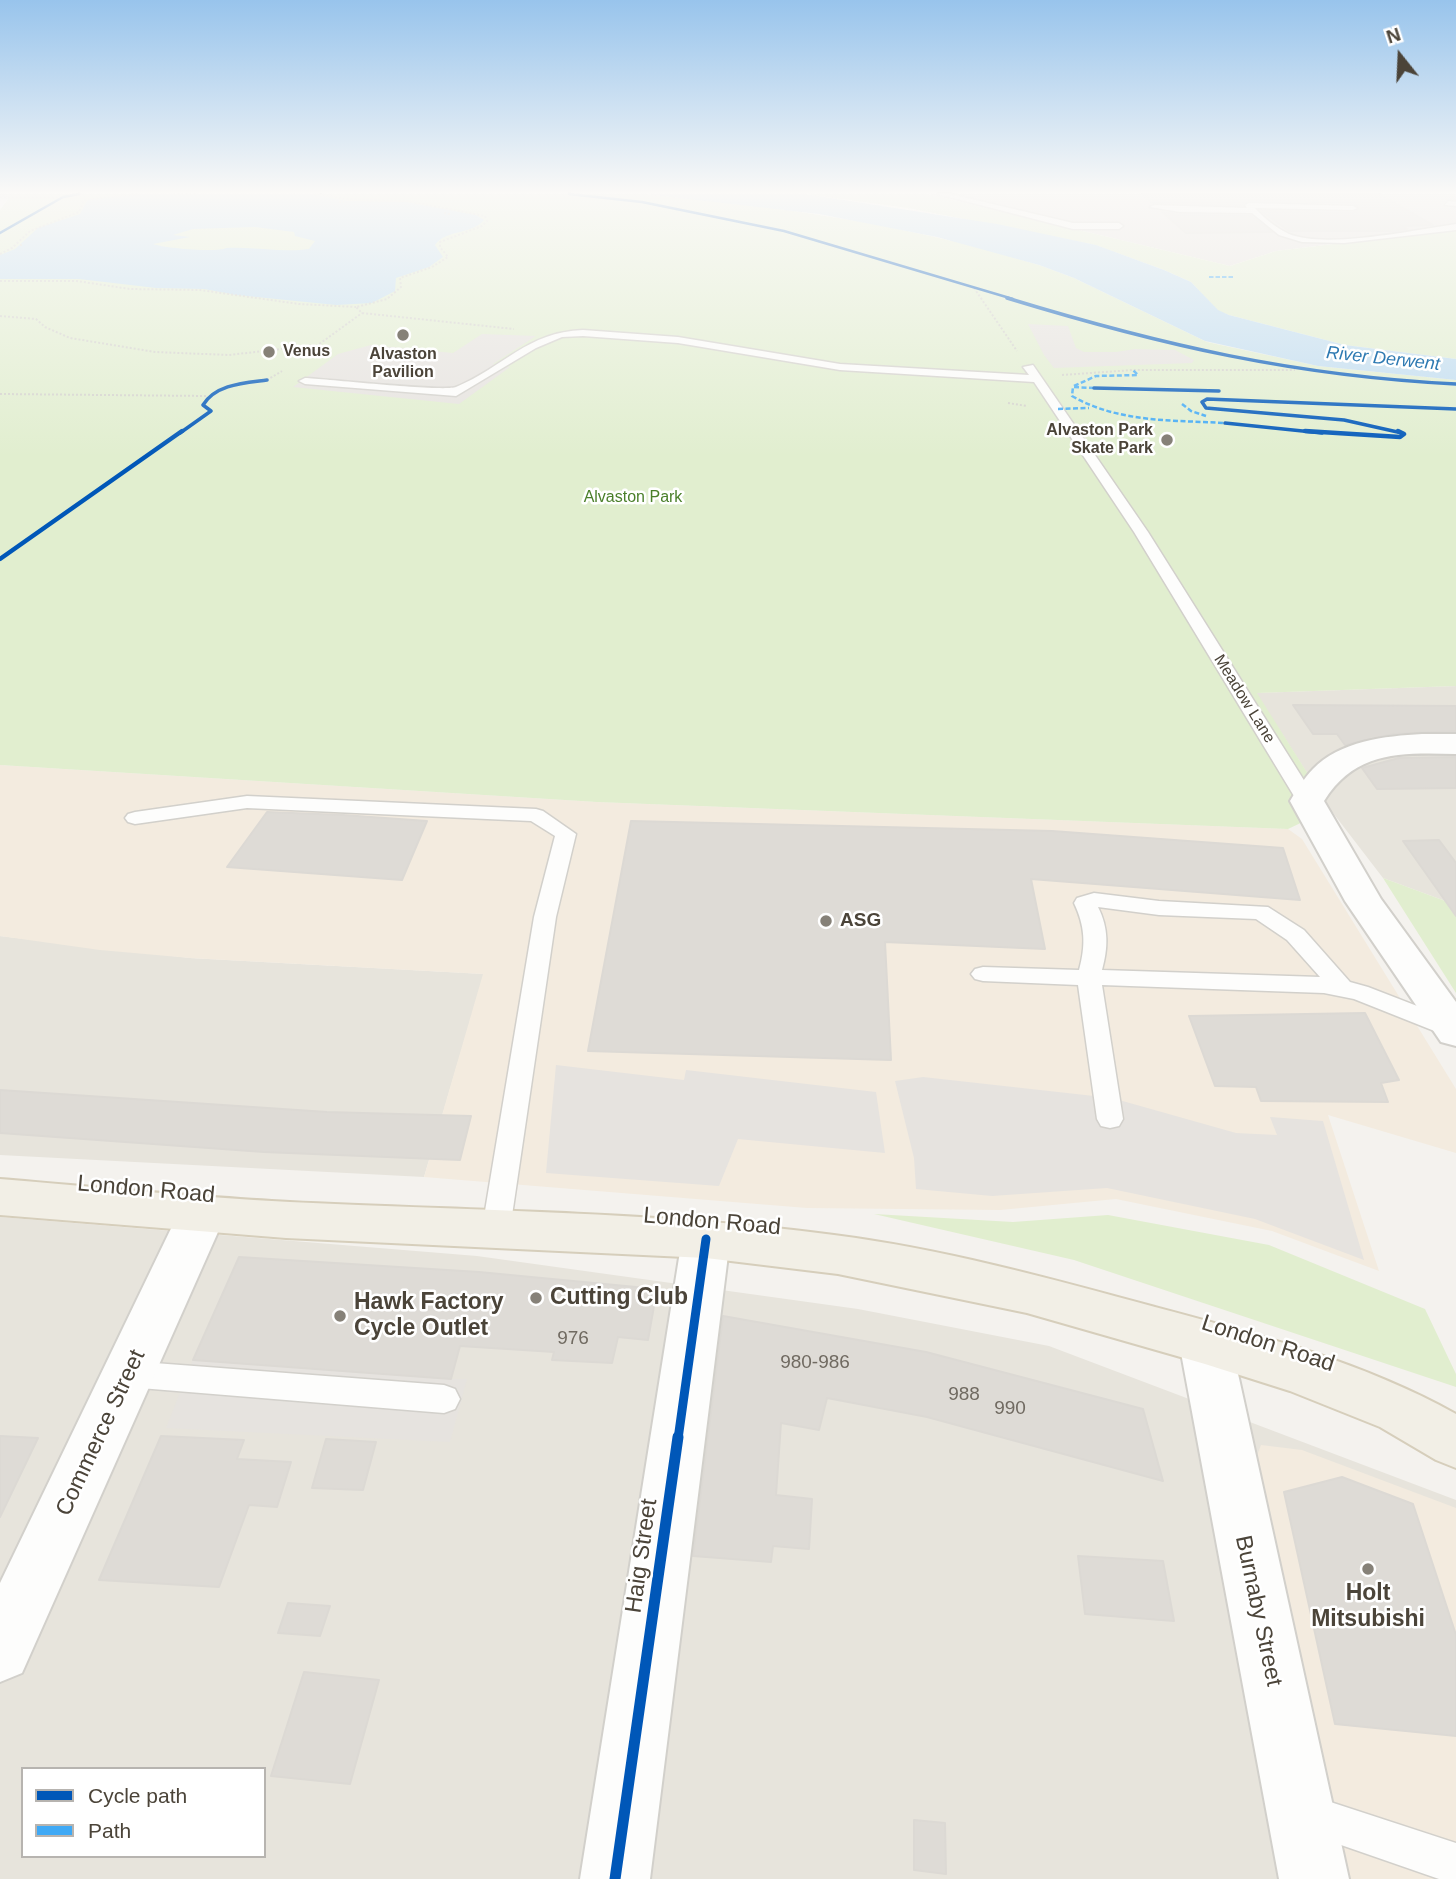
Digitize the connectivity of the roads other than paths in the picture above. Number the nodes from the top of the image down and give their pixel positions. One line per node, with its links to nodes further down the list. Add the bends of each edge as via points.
1 (454, 376): 2 (lane)
2 (478, 379): 3 (lane, via 456,392); 5 (lane, Meadow Lane, via 532,346 560,334 583,333 678,340 840,366 1032,373 1141,532)
3 (304, 381)
4 (1456, 744): 5 (street, via 1392,745 1363,752 1326,774)
5 (1307, 801): 10 (street, Meadow Lane, via 1364,901)
6 (135, 818): 14 (lane, via 247,802 536,815 566,834 545,917)
7 (983, 974): 8 (lane)
8 (1089, 977): 9 (lane); 9 (lane, via 1097,945 1085,903 1094,900 1260,912 1292,931); 11 (lane)
9 (1343, 989): 10 (lane)
10 (1455, 1031)
11 (1110, 1119)
12 (0, 1198): 13 (main road, London Road)
13 (202, 1214): 14 (main road, London Road); 17 (street, Commerce Street)
14 (496, 1229): 15 (main road, London Road)
15 (706, 1239): 16 (main road, London Road, via 932,1272); 25 (street, Haig Street)
16 (1205, 1342): 19 (main road, London Road); 23 (street, Burnaby Street)
17 (128, 1374): 18 (lane); 22 (street, Commerce Street)
18 (444, 1399)
19 (1399, 1410): 20 (main road, London Road); 21 (main road, London Road)
20 (1456, 1420)
21 (1456, 1443)
22 (0, 1651)
23 (1300, 1811): 24 (lane); 26 (street, Burnaby Street)
24 (1456, 1864)
25 (615, 1879)
26 (1314, 1879)

